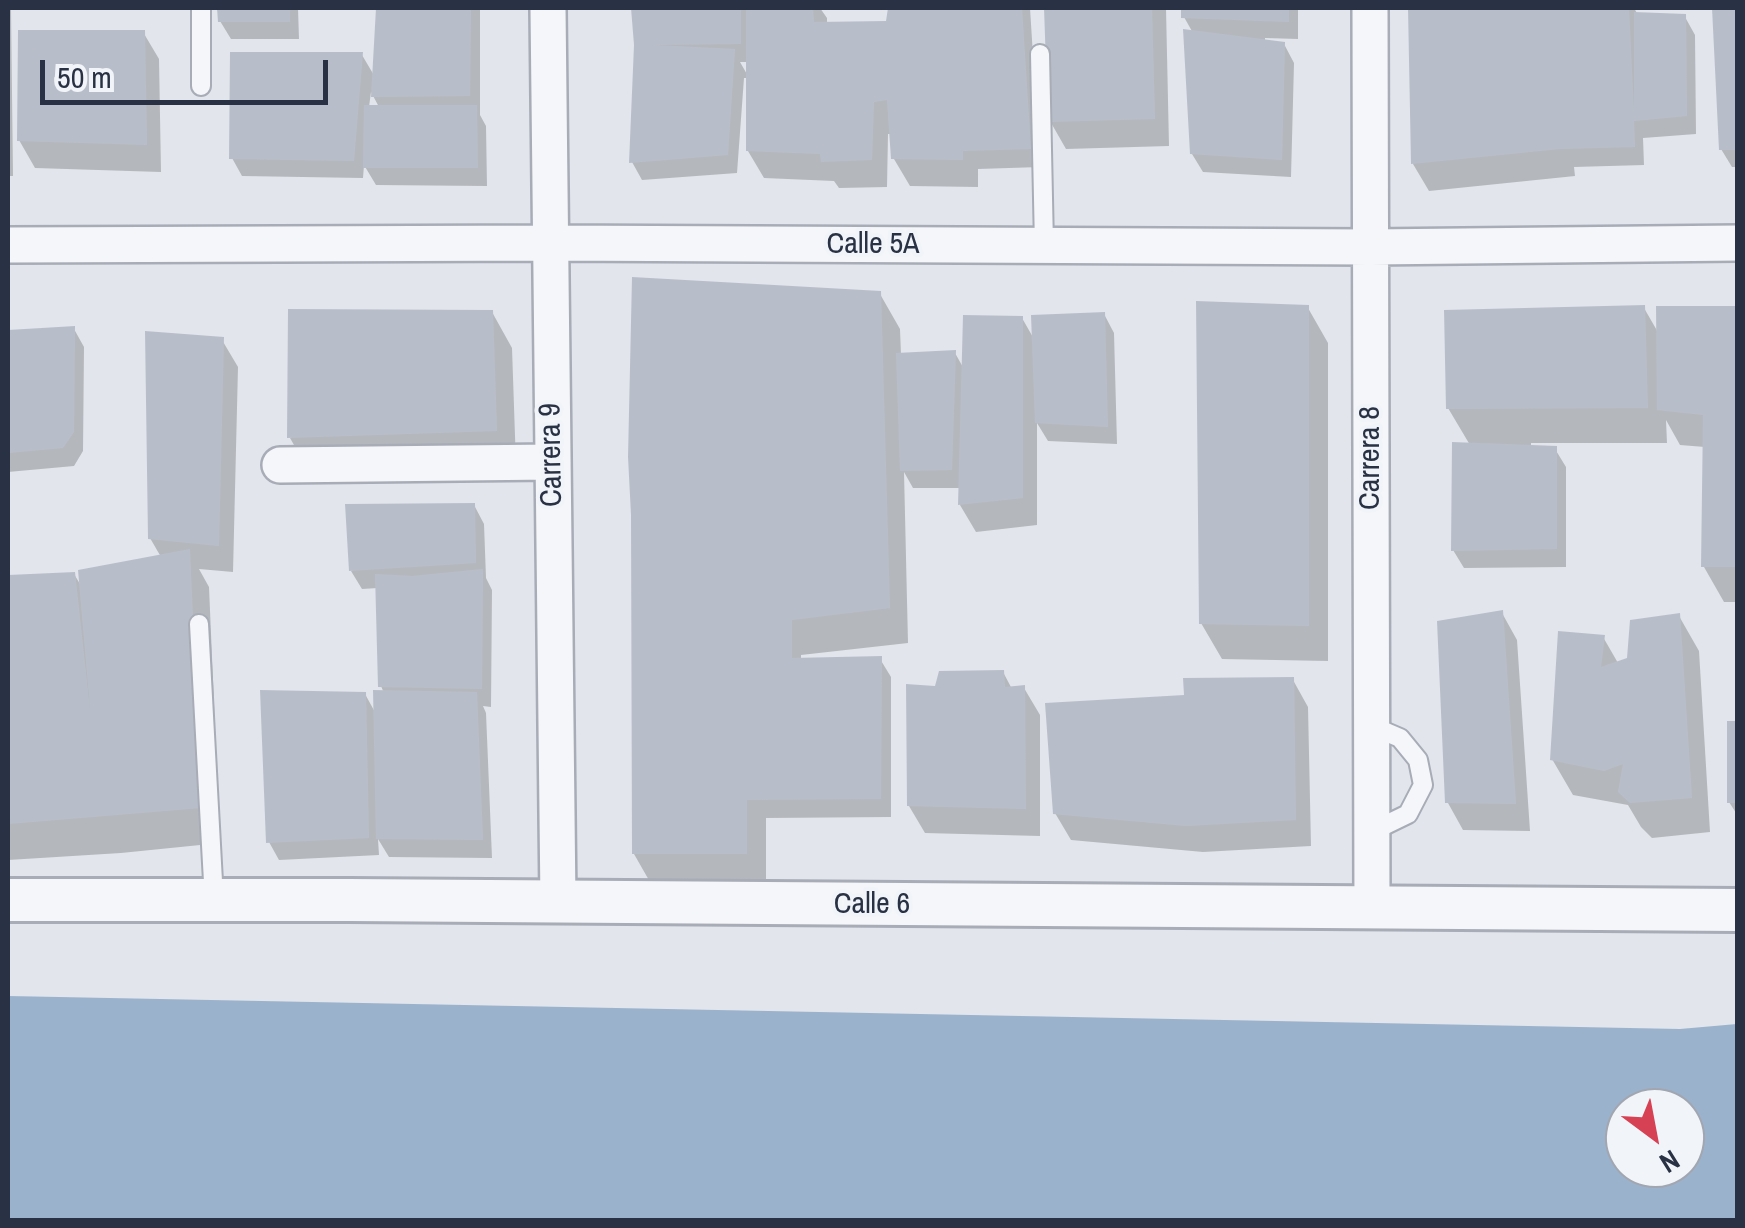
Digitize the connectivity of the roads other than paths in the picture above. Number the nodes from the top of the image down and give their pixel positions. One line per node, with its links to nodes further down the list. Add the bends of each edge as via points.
1 (201, 8): 5 (lane)
2 (548, 8): 6 (street, Carrera 9)
3 (1370, 8): 10 (street, Carrera 8)
4 (1040, 54): 9 (lane)
5 (201, 86)
6 (550, 243): 8 (street, Calle 5A); 9 (street, Calle 5A); 11 (street, Carrera 9)
7 (1738, 244): 10 (street, Calle 5A)
8 (8, 245)
9 (1044, 246): 10 (street, Calle 5A)
10 (1371, 247): 14 (street, Carrera 8)
11 (552, 462): 12 (street); 18 (street, Carrera 9)
12 (280, 465)
13 (199, 624): 17 (lane)
14 (1372, 726): 15 (street, Carrera 8); 15 (lane, via 1400,738 1418,760 1423,785 1408,814)
15 (1373, 830): 19 (street, Carrera 8)
16 (8, 900): 17 (street, Calle 6)
17 (214, 900): 18 (street, Calle 6)
18 (558, 903): 19 (street, Calle 6)
19 (1372, 908): 20 (street, Calle 6)
20 (1738, 910)

